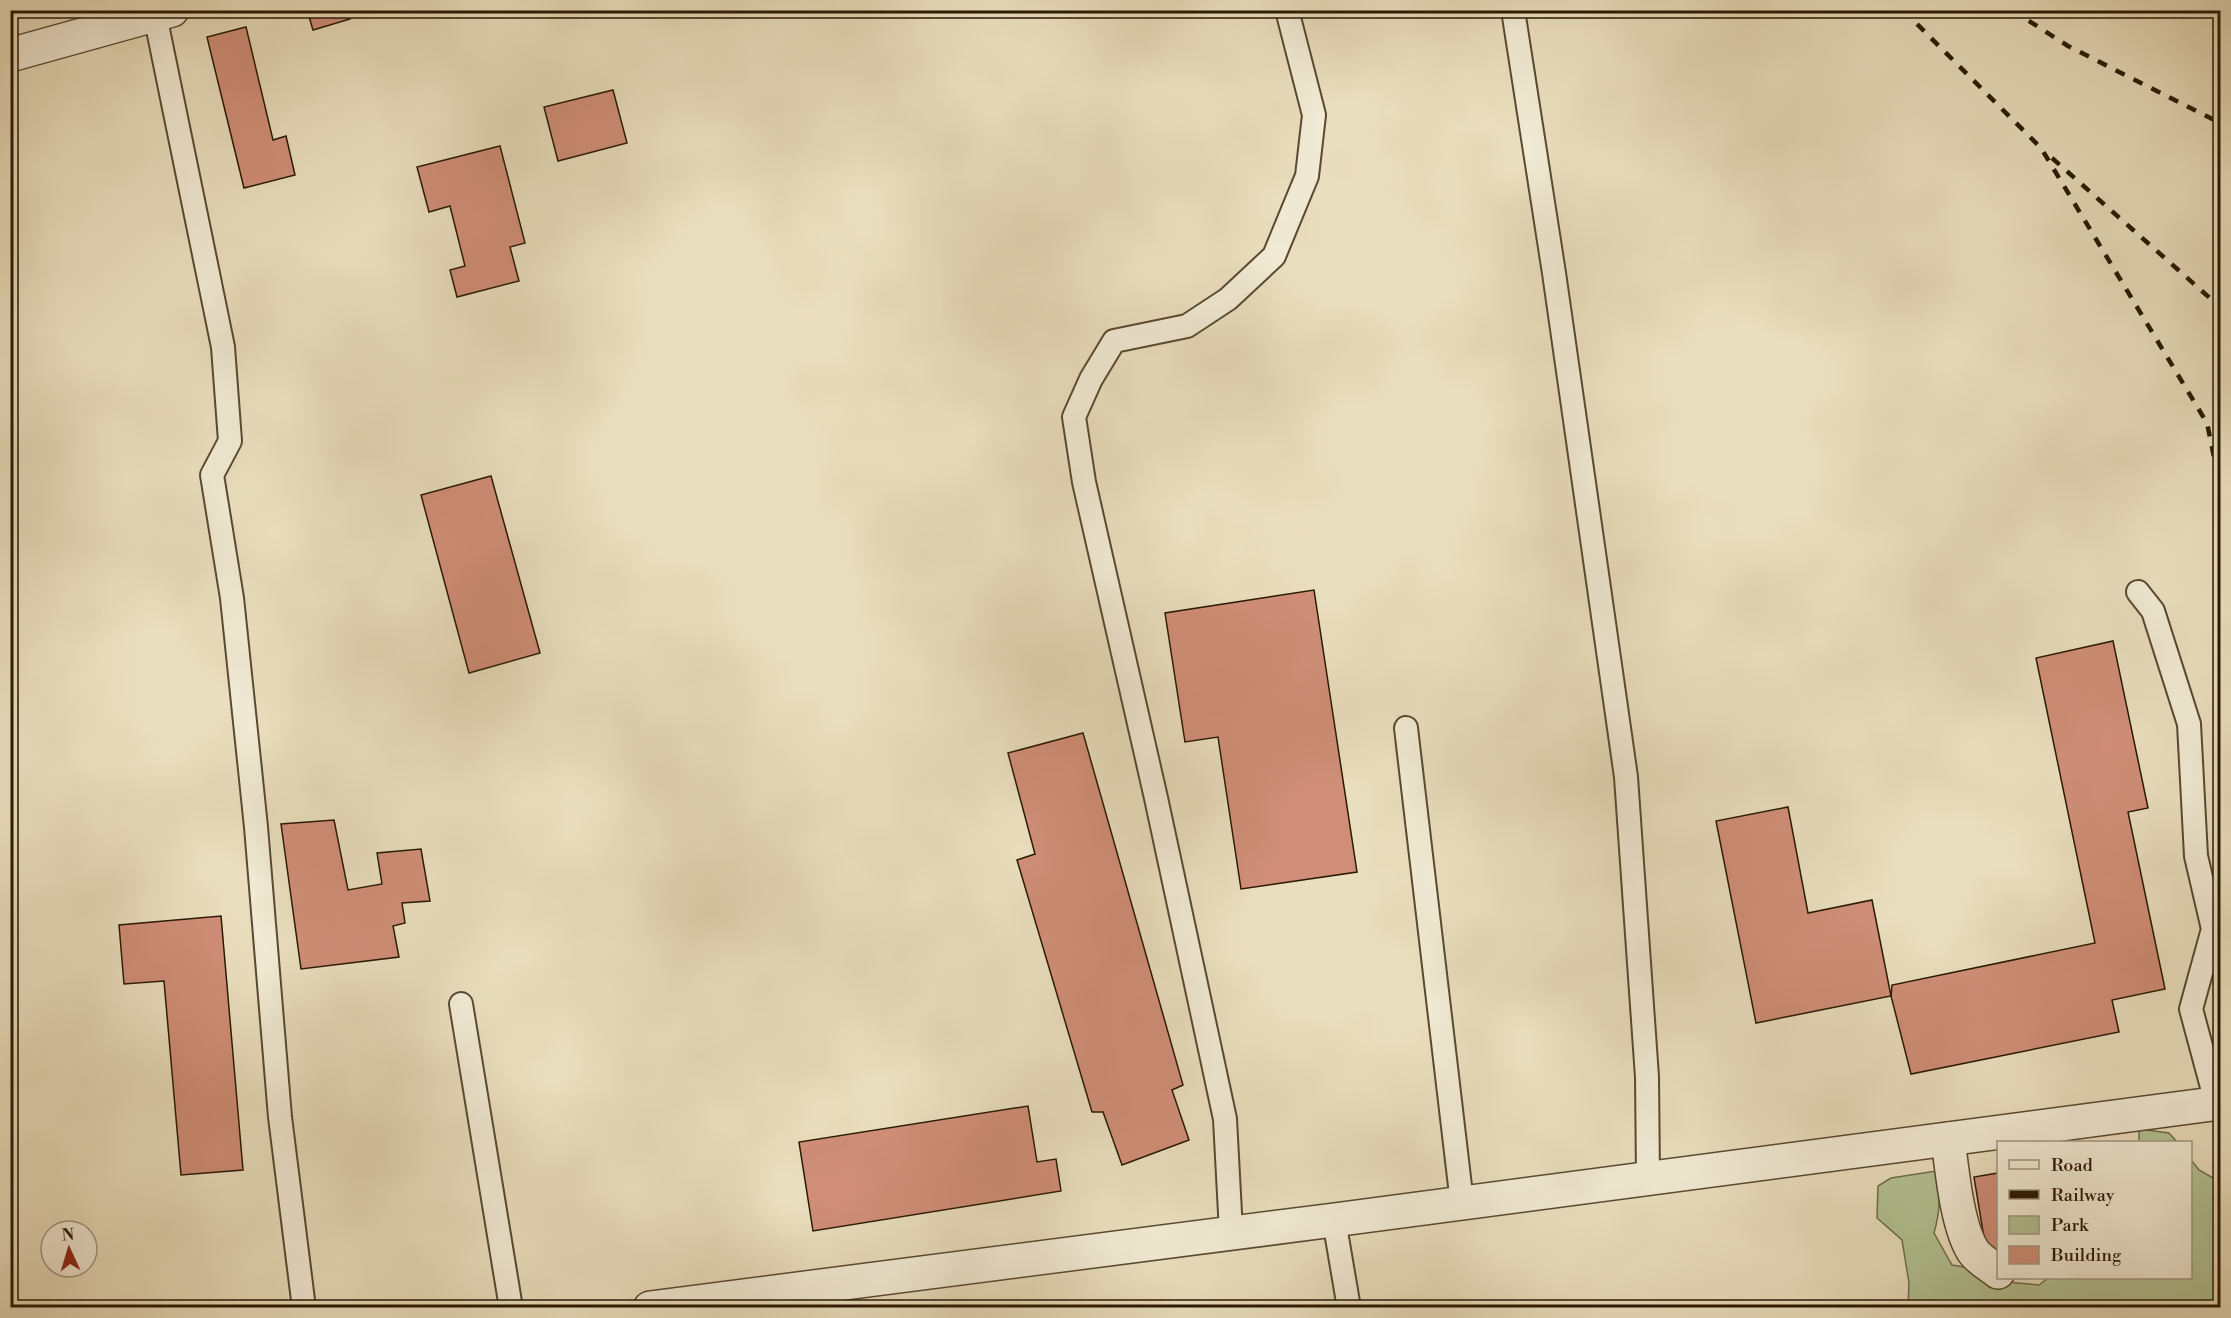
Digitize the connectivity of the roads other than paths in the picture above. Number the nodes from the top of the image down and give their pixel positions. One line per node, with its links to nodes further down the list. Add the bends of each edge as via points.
1 (1287, 10): 13 (lane, via 1314,115 1307,176 1274,256 1228,299 1187,326 1114,341 1074,417 1084,482 1225,1119)
2 (1513, 10): 10 (lane, via 1626,777 1647,1077)
3 (163, 13): 4 (street); 15 (lane, via 223,347 230,441 212,475 232,598 280,1117)
4 (10, 55)
5 (2138, 592): 8 (lane, via 2153,611 2189,724 2196,856 2213,929 2191,1009)
6 (1406, 728): 11 (lane)
7 (461, 1004): 16 (lane)
8 (2218, 1102): 9 (street)
9 (1948, 1139): 10 (street); 14 (street, via 1965,1234 1974,1254)
10 (1648, 1178): 11 (street)
11 (1462, 1203): 12 (street)
12 (1334, 1220): 13 (street); 18 (lane)
13 (1231, 1232): 17 (street)
14 (1997, 1271)
15 (304, 1308)
16 (511, 1308)
17 (650, 1308)
18 (1349, 1308)

